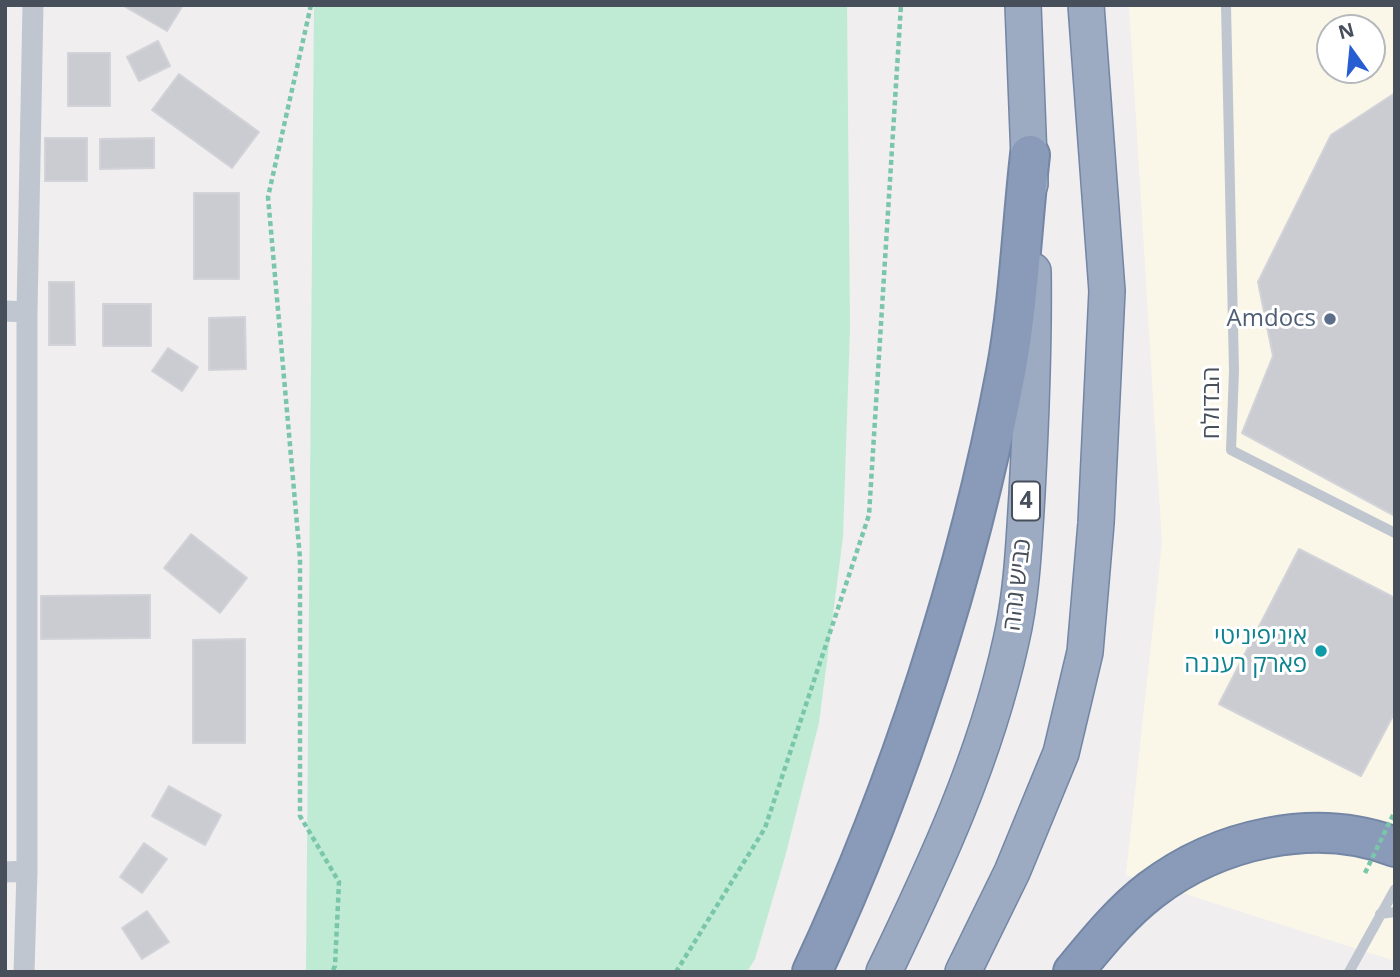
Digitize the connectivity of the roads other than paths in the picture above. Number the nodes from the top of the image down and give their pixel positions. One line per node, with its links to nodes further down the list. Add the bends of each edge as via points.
1 (33, 5): 9 (street)
2 (1013, 5): 6 (highway)
3 (1023, 5): 6 (highway, כביש גהה / 4)
4 (1086, 5): 22 (highway, via 1107,290 1085,652 1060,753 1012,872)
5 (1226, 5): 10 (lane, הבדולח, via 1234,371 1231,450)
6 (1025, 60): 7 (highway, כביש גהה / 4)
7 (1030, 155): 14 (highway, via 1007,370 970,523 944,625); 21 (highway, כביש גהה / 4, via 1035,360 1024,537 1012,639 986,736 944,848)
8 (5, 312): 9 (street)
9 (27, 312): 12 (street)
10 (1395, 533)
11 (1395, 847): 23 (highway, via 1320,832 1240,845 1176,873 1150,891)
12 (27, 871): 13 (street); 18 (street)
13 (5, 872)
14 (854, 877): 19 (highway); 20 (highway)
15 (1395, 889): 17 (lane)
16 (1395, 912): 17 (lane)
17 (1381, 914): 24 (lane)
18 (24, 972)
19 (795, 972)
20 (812, 972)
21 (884, 972)
22 (963, 972)
23 (1073, 972)
24 (1349, 972)

